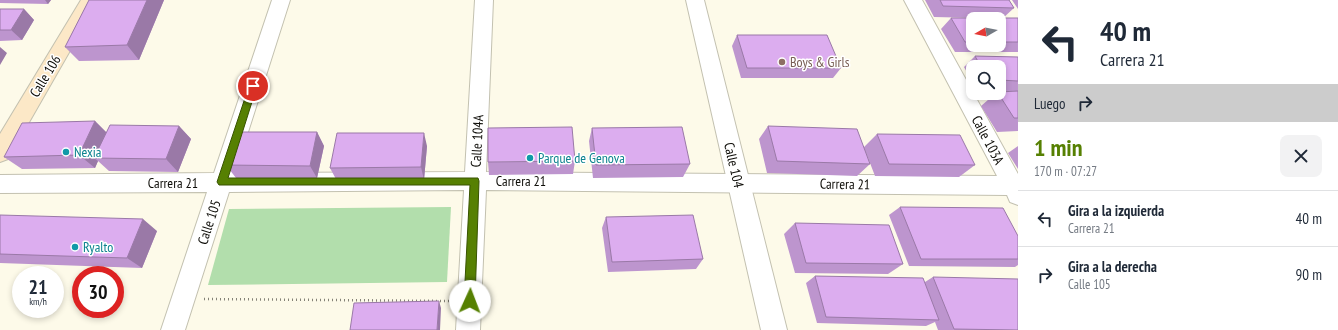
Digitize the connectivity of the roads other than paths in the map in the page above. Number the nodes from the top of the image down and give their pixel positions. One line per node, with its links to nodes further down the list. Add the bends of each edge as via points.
1 (90, 0): 6 (main road, Calle 106)
2 (281, 0): 8 (street, Calle 105)
3 (484, 0): 7 (street, Calle 104A)
4 (695, 0): 9 (street, Calle 104)
5 (913, 0): 11 (street, Calle 103A)
6 (0, 153)
7 (475, 181): 8 (street, Carrera 21); 9 (street, Carrera 21); 13 (street, Calle 104A)
8 (222, 182): 10 (street, Carrera 21); 12 (street, Calle 105)
9 (738, 182): 11 (street, Carrera 21); 14 (street, Calle 104)
10 (0, 184)
11 (1016, 189)
12 (173, 330)
13 (468, 330)
14 (774, 330)

